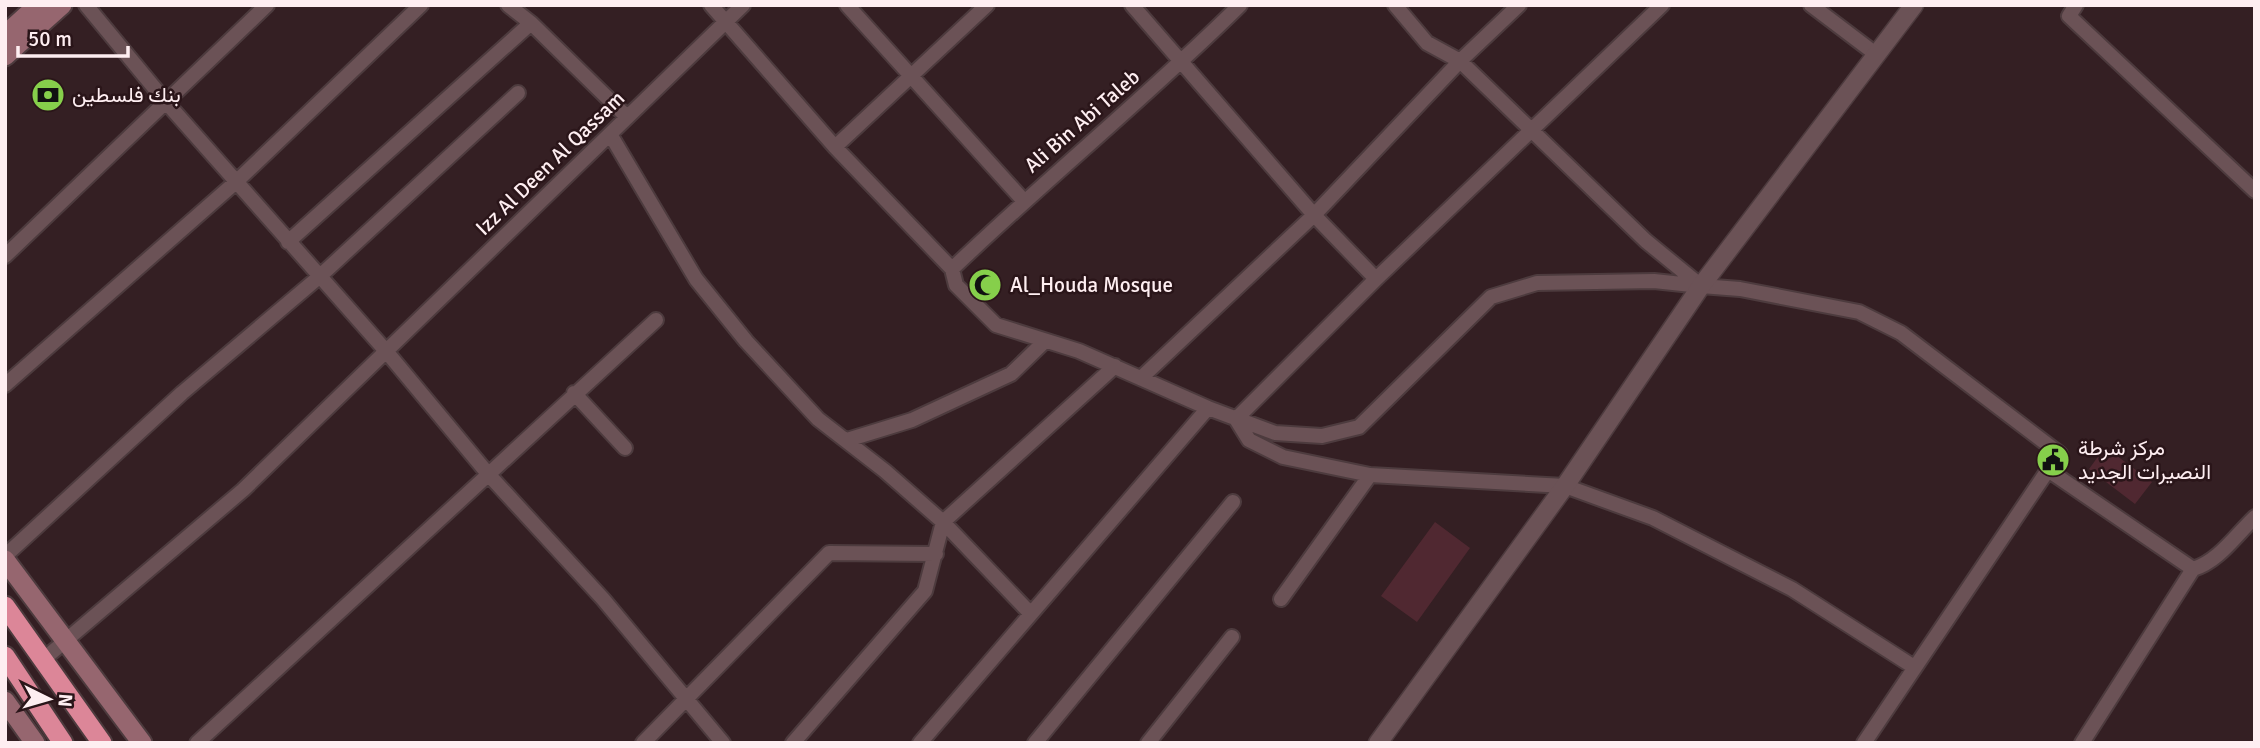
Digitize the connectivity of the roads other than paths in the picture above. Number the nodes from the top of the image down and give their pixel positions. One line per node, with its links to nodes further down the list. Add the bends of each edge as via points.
1 (38, 5): 21 (main road)
2 (62, 5): 23 (main road)
3 (86, 5): 28 (street)
4 (267, 5): 28 (street)
5 (421, 5): 33 (street)
6 (508, 5): 20 (street)
7 (711, 5): 19 (street)
8 (743, 5): 19 (street, Izz Al Deen Al Qassam)
9 (847, 5): 26 (street)
10 (987, 5): 26 (street)
11 (1132, 5): 25 (street)
12 (1240, 5): 25 (street, Ali Bin Abi Taleb)
13 (1395, 5): 24 (street, via 1427,43)
14 (1519, 5): 24 (street)
15 (1662, 5): 30 (street)
16 (1811, 5): 22 (street)
17 (1914, 5): 22 (street)
18 (2076, 5): 34 (street, via 2068,16)
19 (727, 21): 29 (street, Izz Al Deen Al Qassam); 32 (street)
20 (531, 23): 29 (street); 37 (street)
21 (5, 35)
22 (1877, 55): 42 (street)
23 (5, 56)
24 (1460, 61): 30 (street); 36 (street)
25 (1182, 62): 35 (street, Ali Bin Abi Taleb); 36 (street)
26 (909, 77): 32 (street); 35 (street)
27 (518, 93): 40 (street)
28 (166, 102): 33 (street); 38 (street)
29 (627, 117): 31 (street, Izz Al Deen Al Qassam)
30 (1534, 130): 41 (street); 42 (street, via 1646,240)
31 (610, 134): 45 (street, Izz Al Deen Al Qassam); 52 (street, via 696,279 777,376 818,419)
32 (835, 147): 39 (street)
33 (237, 181): 37 (street); 48 (street)
34 (2255, 191)
35 (1023, 200): 39 (street, Ali Bin Abi Taleb)
36 (1314, 215): 41 (street); 47 (street)
37 (288, 242): 40 (street)
38 (5, 256)
39 (952, 269): 44 (street, via 956,285 996,326)
40 (319, 277): 45 (street); 62 (street, via 182,393)
41 (1376, 279): 51 (street)
42 (1701, 285): 51 (street, via 1537,283 1491,297 1359,428 1322,436 1275,433); 54 (street, via 1859,312 1901,333 2060,454); 57 (street)
43 (656, 320): 49 (street)
44 (1044, 342): 46 (street); 52 (street, via 1011,374 912,420)
45 (386, 351): 55 (street); 68 (street, Izz Al Deen Al Qassam, via 243,490)
46 (1115, 366): 47 (street); 60 (street)
47 (1141, 378): 50 (street)
48 (5, 384)
49 (574, 393): 53 (street); 55 (street)
50 (1208, 408): 51 (street); 66 (street)
51 (1236, 419): 56 (street, via 1249,440 1283,457)
52 (847, 440): 60 (street)
53 (625, 449)
54 (2049, 470): 63 (street); 71 (street)
55 (489, 475): 72 (street, via 603,599); 78 (street)
56 (1370, 475): 57 (street); 64 (street)
57 (1565, 486): 71 (street, via 1653,518 1792,589); 85 (street)
58 (1233, 502): 83 (street)
59 (2255, 517): 63 (street, via 2218,555)
60 (943, 522): 61 (street); 66 (street)
61 (936, 554): 72 (street, via 829,553); 81 (street, via 925,591)
62 (5, 558): 68 (main road)
63 (2193, 569): 87 (street)
64 (1281, 599)
65 (5, 606): 70 (highway)
66 (1030, 613): 82 (street)
67 (1232, 637): 84 (street)
68 (67, 640): 70 (street, Izz Al Deen Al Qassam); 77 (main road)
69 (5, 656): 75 (highway)
70 (44, 659): 76 (highway)
71 (1914, 667): 86 (street)
72 (686, 699): 79 (street); 80 (street)
73 (5, 701): 74 (main road)
74 (35, 743)
75 (63, 743)
76 (102, 743)
77 (142, 743)
78 (197, 743)
79 (643, 743)
80 (723, 743)
81 (793, 743)
82 (920, 743)
83 (1035, 743)
84 (1148, 743)
85 (1378, 743)
86 (1864, 743)
87 (2082, 743)

